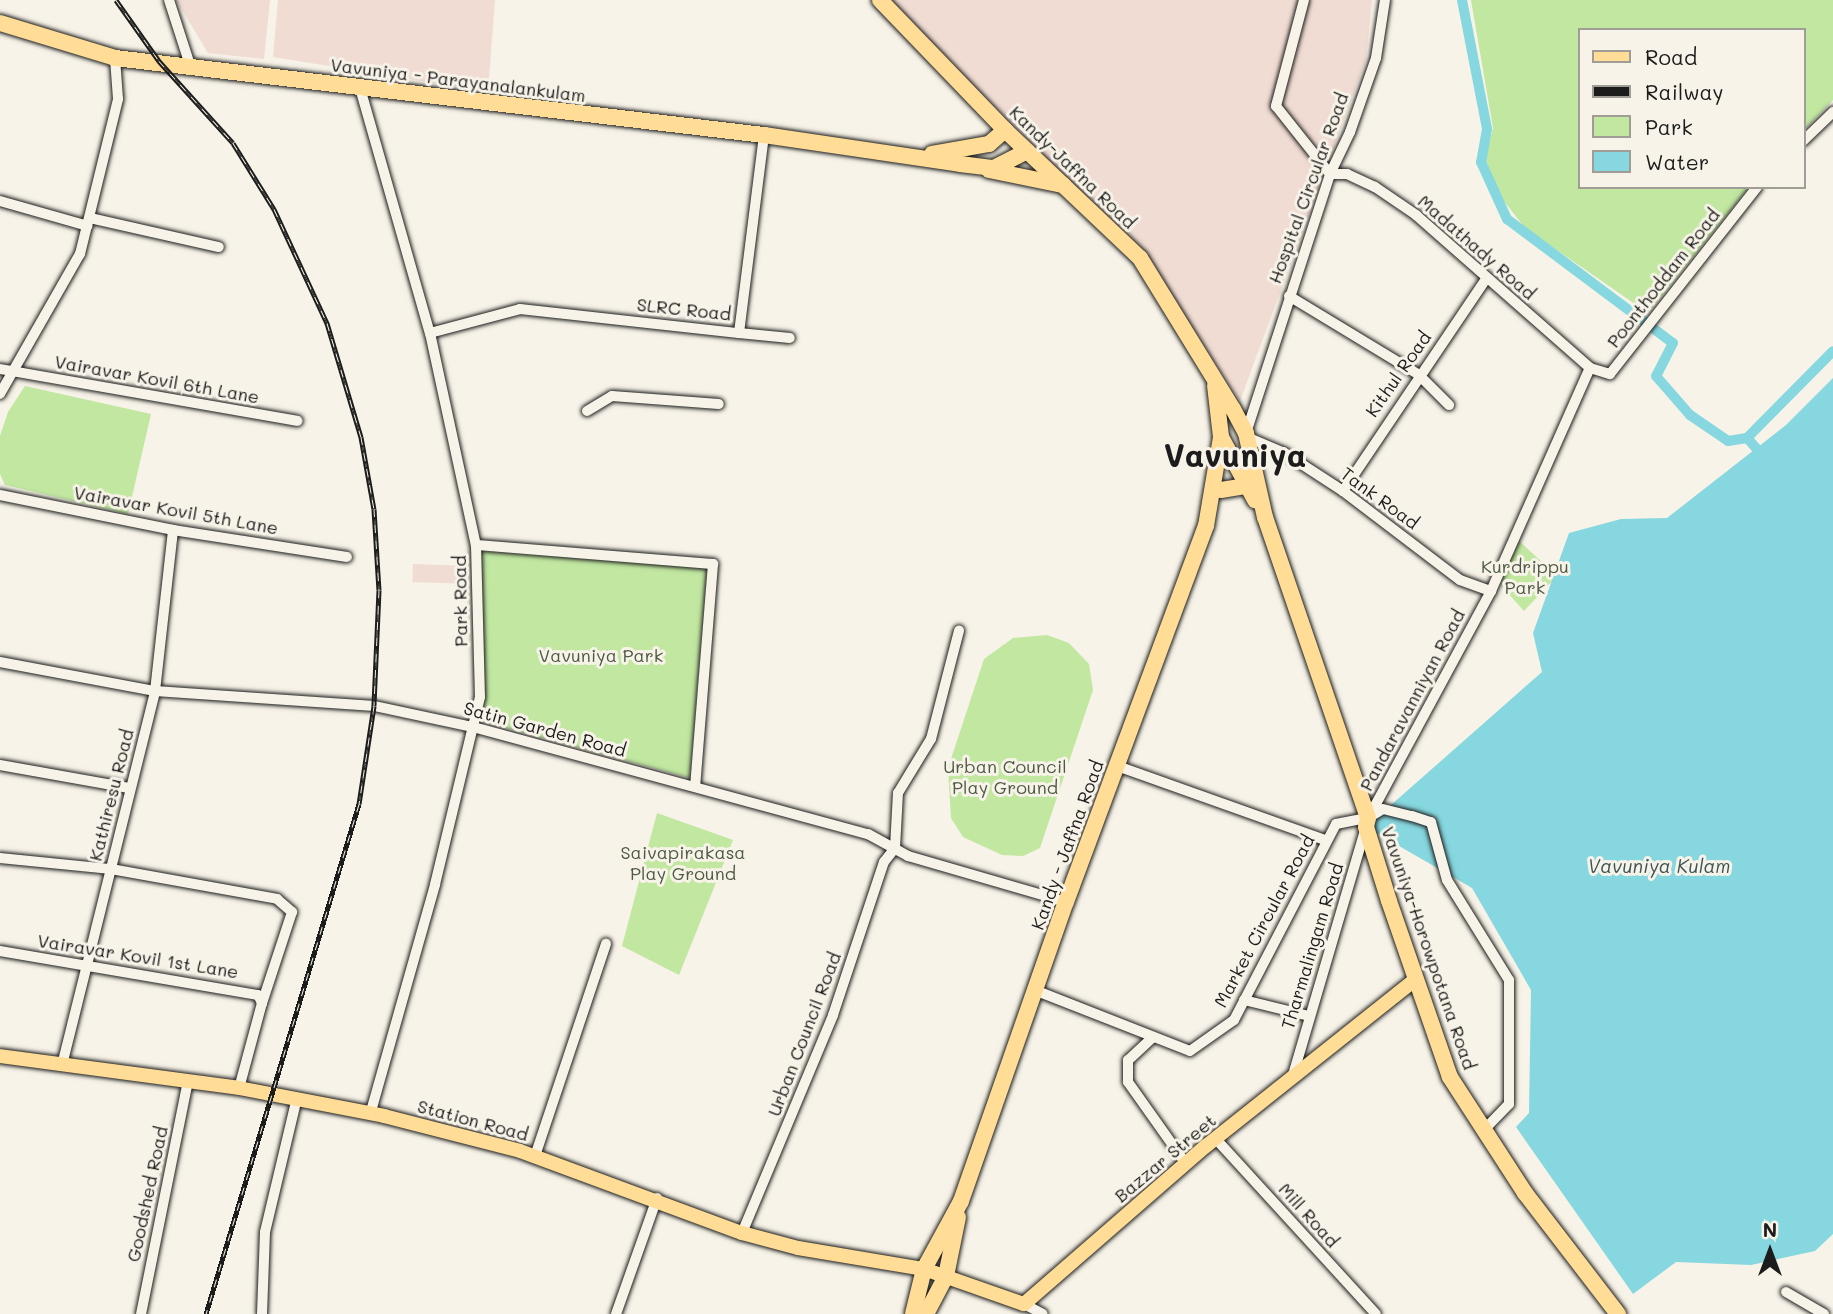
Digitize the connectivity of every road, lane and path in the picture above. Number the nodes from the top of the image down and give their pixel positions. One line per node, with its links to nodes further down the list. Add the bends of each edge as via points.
1 (169, 0): 7 (street)
2 (880, 0): 10 (highway, Kandy-Jaffna Road)
3 (1304, 0): 16 (street, via 1276,106)
4 (1385, 0): 16 (street, Hospital Circular Road, via 1376,58 1350,132)
5 (0, 23): 6 (highway, Vavuniya - Parayanalankulam)
6 (115, 58): 7 (highway, Vavuniya - Parayanalankulam); 20 (street, via 118,99)
7 (190, 65): 8 (highway, Vavuniya - Parayanalankulam)
8 (360, 88): 11 (highway, Vavuniya - Parayanalankulam); 24 (street, Park Road)
9 (1833, 112): 12 (street)
10 (1005, 130): 13 (highway, Kandy-Jaffna Road); 14 (highway, via 989,144 971,150)
11 (764, 135): 14 (highway, Vavuniya - Parayanalankulam); 25 (street, SLRC Road)
12 (1805, 139)
13 (1027, 151): 15 (highway, via 994,168); 17 (highway, Kandy-Jaffna Road)
14 (916, 156): 15 (highway)
15 (960, 164): 17 (highway)
16 (1329, 174): 22 (street, Madathady Road, via 1347,174 1376,187 1416,215); 23 (street, Hospital Circular Road)
17 (1066, 186): 30 (highway, Kandy-Jaffna Road, via 1140,258)
18 (1754, 189): 27 (street, Poonthoddam Road, via 1610,374)
19 (0, 201): 20 (street)
20 (89, 222): 21 (street); 28 (street, via 70,277)
21 (219, 247)
22 (1486, 279): 27 (street, Madathady Road); 29 (street, Kithul Road)
23 (1289, 296): 29 (street); 31 (street, Hospital Circular Road)
24 (430, 333): 25 (street, SLRC Road, via 520,309); 47 (street, Park Road)
25 (739, 333): 26 (street)
26 (790, 338)
27 (1590, 368): 49 (street, Pandaravanniyan Road)
28 (5, 370): 32 (street); 37 (street, Vairavar Kovil 6th Lane)
29 (1418, 374): 34 (street); 42 (street, Kithul Road)
30 (1214, 382): 36 (highway, Kandy-Jaffna Road); 39 (highway, Kandy-Jaffna Road)
31 (1258, 388): 36 (street, Hospital Circular Road); 38 (street, Hospital Circular Road)
32 (0, 394)
33 (719, 404): 35 (street, via 612,396)
34 (1449, 405)
35 (587, 411)
36 (1237, 416): 38 (highway, Kandy-Jaffna Road); 39 (highway, Hospital Circular Road)
37 (297, 421)
38 (1246, 435): 40 (highway, Kandy - Jaffna Road); 42 (street, Tank Road, via 1283,452); 45 (highway, Vavuniya-Horowpotana Road)
39 (1222, 437): 40 (highway, Vavuniya-Horowpotana Road); 44 (highway, Kandy - Jaffna Road)
40 (1235, 462): 41 (highway, Vavuniya-Horowpotana Road); 44 (highway, Kandy - Jaffna Road)
41 (1247, 486): 44 (highway); 45 (highway, Vavuniya-Horowpotana Road)
42 (1343, 491): 49 (street, Tank Road, via 1460,580)
43 (0, 495): 46 (street, Vairavar Kovil 5th Lane)
44 (1217, 496): 55 (highway, Kandy - Jaffna Road)
45 (1265, 517): 58 (highway, Vavuniya-Horowpotana Road)
46 (173, 530): 48 (street, Vairavar Kovil 5th Lane); 52 (street, Kathiresu Road)
47 (476, 545): 53 (street, Park Road, via 480,697); 56 (street, via 713,564)
48 (346, 557)
49 (1491, 591): 58 (street, Pandaravanniyan Road)
50 (959, 631): 60 (street, via 931,738 898,793)
51 (0, 662): 52 (street, Satin Garden Road)
52 (156, 691): 53 (street, Satin Garden Road, via 374,706); 57 (street, Kathiresu Road)
53 (473, 727): 56 (street, Satin Garden Road); 79 (street, Park Road, via 435,885)
54 (0, 765): 57 (street)
55 (1117, 765): 59 (street); 63 (highway, Kandy - Jaffna Road)
56 (695, 786): 60 (street, Satin Garden Road, via 868,834)
57 (129, 788): 62 (street, Kathiresu Road)
58 (1367, 823): 59 (street, Market Circular Road, via 1336,824); 67 (highway, Vavuniya-Horowpotana Road); 71 (street, Tharmalingam Road); 80 (street, Market Circular Road, via 1383,809 1431,822 1447,880 1509,980 1510,1104)
59 (1325, 840): 69 (street, Market Circular Road, via 1297,904)
60 (895, 848): 63 (street, Satin Garden Road, via 982,881); 86 (street, Urban Council Road, via 884,862 833,1015)
61 (0, 858): 62 (street)
62 (111, 869): 66 (street, Kathiresu Road); 70 (street, via 246,890 286,906 292,912)
63 (1066, 902): 68 (highway, Kandy - Jaffna Road)
64 (606, 944): 82 (street)
65 (0, 951): 66 (street, Vairavar Kovil 1st Lane)
66 (88, 964): 70 (street, Vairavar Kovil 1st Lane, via 247,991 258,995); 74 (street, Kathiresu Road)
67 (1416, 979): 75 (main road, Bazzar Street); 80 (highway, Vavuniya-Horowpotana Road, via 1450,1077)
68 (1037, 991): 72 (street, Market Circular Road, via 1113,1017); 85 (highway, Kandy - Jaffna Road)
69 (1244, 1000): 71 (street); 72 (street, Market Circular Road, via 1234,1020 1190,1051)
70 (262, 1003): 77 (street)
71 (1308, 1016): 75 (street, Tharmalingam Road)
72 (1152, 1038): 83 (street, via 1128,1060 1128,1082)
73 (0, 1056): 74 (main road, Station Road)
74 (62, 1065): 76 (main road, Station Road)
75 (1293, 1076): 81 (main road, Bazzar Street)
76 (188, 1081): 77 (main road, Station Road); 91 (street, Goodshed Road)
77 (239, 1088): 78 (main road, Station Road)
78 (297, 1098): 79 (main road, Station Road); 92 (street, via 265,1232)
79 (370, 1114): 82 (main road, Station Road)
80 (1483, 1131): 98 (highway, Vavuniya-Horowpotana Road)
81 (1216, 1139): 83 (main road, Bazzar Street); 97 (street, Mill Road)
82 (535, 1157): 84 (main road, Station Road)
83 (1186, 1164): 90 (main road, Bazzar Street)
84 (657, 1198): 86 (main road, Station Road); 93 (street)
85 (961, 1201): 87 (highway, Kandy - Jaffna Road); 88 (highway, Kandy - Jaffna Road)
86 (742, 1233): 87 (main road, Station Road, via 799,1248)
87 (924, 1269): 88 (main road); 94 (highway, Kandy - Jaffna Road)
88 (946, 1276): 90 (main road); 95 (highway, Kandy - Jaffna Road)
89 (1786, 1292): 99 (street)
90 (1024, 1304): 96 (street)
91 (141, 1314)
92 (262, 1314)
93 (616, 1314)
94 (913, 1314)
95 (926, 1314)
96 (1043, 1314)
97 (1376, 1314)
98 (1618, 1314)
99 (1824, 1314)

